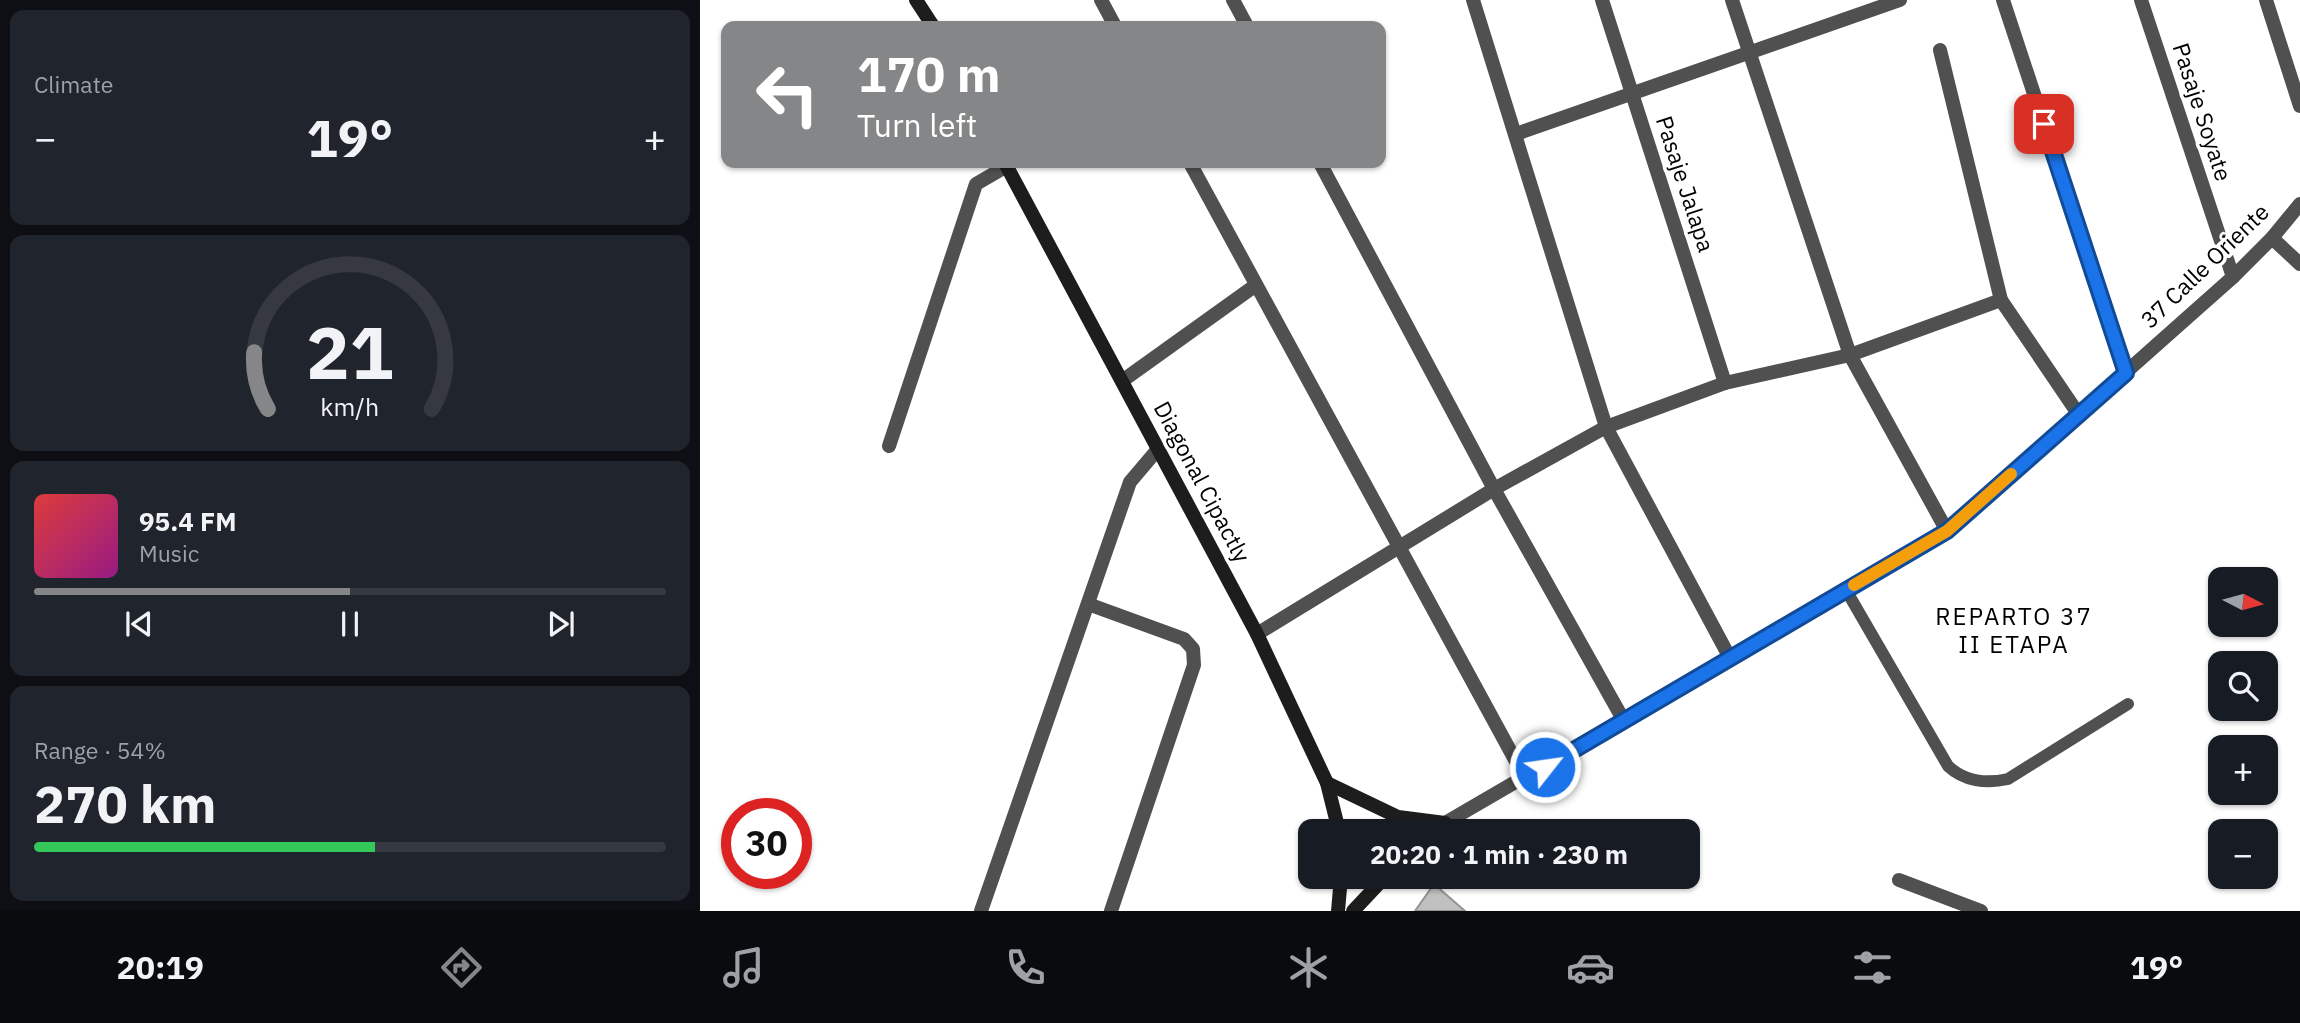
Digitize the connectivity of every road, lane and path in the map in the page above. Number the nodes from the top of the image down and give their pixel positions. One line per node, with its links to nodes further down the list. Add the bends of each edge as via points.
1 (1101, 0): 13 (street)
2 (1233, 0): 14 (street)
3 (1473, 0): 19 (street)
4 (1602, 0): 17 (street, Pasaje Jalapa)
5 (1732, 0): 16 (street)
6 (1900, 0): 11 (street)
7 (2003, 0): 31 (street)
8 (2141, 0): 27 (street, Pasaje Soyate)
9 (2266, 0): 18 (street)
10 (923, 3): 12 (street)
11 (1877, 4): 16 (street)
12 (931, 21)
13 (1112, 21)
14 (1244, 21)
15 (1940, 50): 29 (street)
16 (1749, 53): 17 (street); 30 (street)
17 (1632, 94): 19 (street); 33 (street, Pasaje Jalapa)
18 (2300, 106)
19 (1516, 134): 35 (street)
20 (1001, 168): 36 (street, via 976,184)
21 (1008, 168): 32 (street, Diagonal Cipactly)
22 (1193, 168): 28 (street)
23 (1323, 168): 38 (street)
24 (2300, 204): 25 (street, 37 Calle Oriente)
25 (2272, 238): 26 (street); 27 (street, 37 Calle Oriente)
26 (2300, 264)
27 (2233, 277): 31 (street, 37 Calle Oriente)
28 (1256, 285): 32 (street); 40 (street)
29 (2001, 300): 30 (street); 34 (street)
30 (1850, 355): 33 (street); 39 (street)
31 (2126, 373): 34 (street, 37 Calle Oriente)
32 (1122, 381): 37 (street, Diagonal Cipactly)
33 (1725, 383): 35 (street)
34 (2079, 415): 39 (street, 37 Calle Oriente)
35 (1606, 427): 38 (street); 44 (street)
36 (889, 446)
37 (1158, 449): 42 (street, via 1130,482); 43 (street, Diagonal Cipactly)
38 (1494, 489): 40 (street); 46 (street)
39 (1947, 531): 41 (street, 37 Calle Oriente)
40 (1398, 547): 43 (street); 47 (street)
41 (1846, 590): 44 (street, 37 Calle Oriente); 45 (lane, via 1948,766 1959,776 1990,782 2008,779)
42 (1088, 604): 55 (street); 56 (street, via 1184,639 1193,649 1194,665)
43 (1257, 634): 48 (street, Diagonal Cipactly)
44 (1730, 658): 46 (street, 37 Calle Oriente)
45 (2127, 704)
46 (1624, 721): 47 (street, 37 Calle Oriente)
47 (1525, 778): 51 (street, 37 Calle Oriente)
48 (1327, 783): 49 (street, Diagonal Cipactly); 50 (street)
49 (1336, 819)
50 (1406, 819)
51 (1454, 819)
52 (1899, 880): 59 (street)
53 (1340, 889): 57 (street)
54 (1374, 889): 58 (street)
55 (981, 911)
56 (1111, 911)
57 (1338, 911)
58 (1353, 911)
59 (1981, 911)

